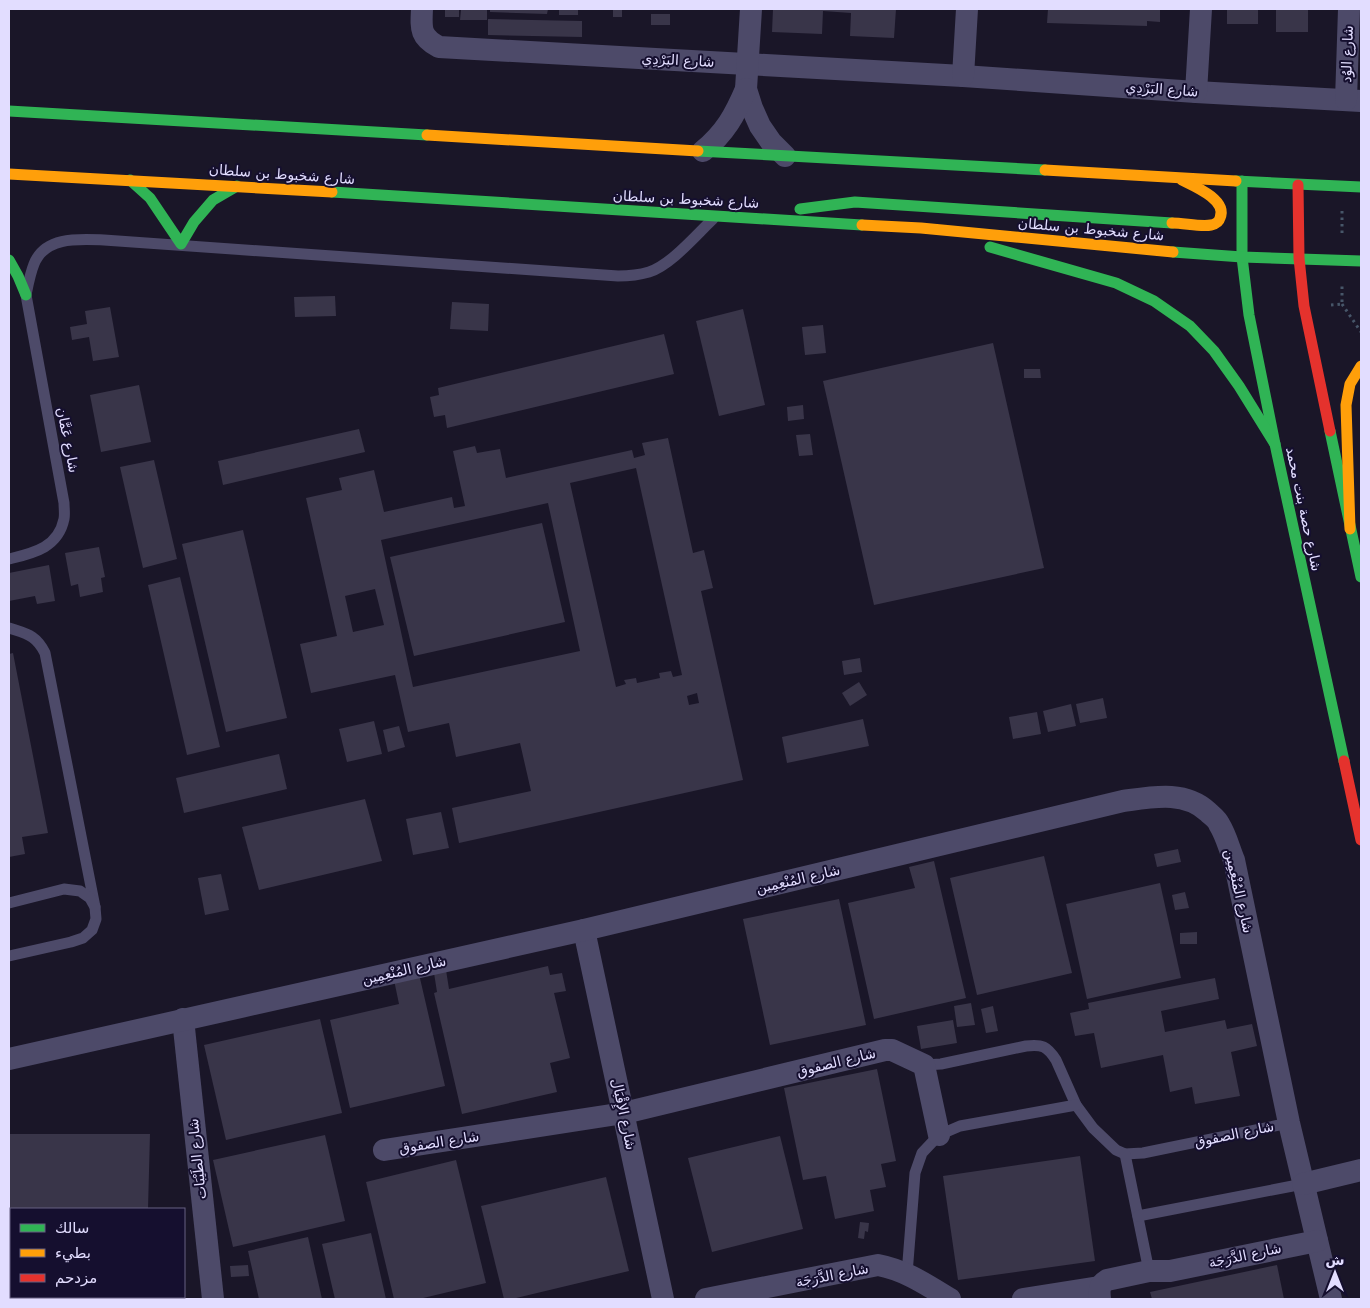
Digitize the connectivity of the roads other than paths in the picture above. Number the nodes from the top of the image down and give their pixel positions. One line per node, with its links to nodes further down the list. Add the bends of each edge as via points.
1 (422, 9): 6 (street, شارع البَرْدِي, via 422,31 428,41 439,47)
2 (751, 9): 6 (street)
3 (967, 9): 7 (street)
4 (1201, 9): 9 (street)
5 (1349, 9): 10 (street, شارع الوُد)
6 (748, 64): 7 (street, شارع البَرْدِي); 8 (street)
7 (963, 76): 9 (street, شارع البَرْدِي)
8 (746, 89): 12 (street, via 734,118 715,142); 13 (street, via 760,126)
9 (1196, 92): 10 (street, شارع البَرْدِي)
10 (1354, 100)
11 (9, 111): 12 (main road)
12 (703, 151): 13 (main road)
13 (785, 156): 15 (main road)
14 (9, 174): 16 (main road, شارع شخبوط بن سلطان)
15 (1176, 177): 17 (main road); 22 (main road, via 1221,205 1223,211 1217,222 1207,225 855,202 825,204)
16 (130, 180): 19 (main road, شارع شخبوط بن سلطان); 24 (main road, via 150,198)
17 (1242, 181): 18 (main road); 25 (main road, شارع حصة بنت محمد)
18 (1298, 185): 20 (main road); 26 (main road)
19 (237, 186): 21 (main road, شارع شخبوط بن سلطان); 24 (main road, via 213,200)
20 (1361, 187)
21 (716, 216): 22 (main road, شارع شخبوط بن سلطان); 24 (lane, via 661,266 634,276)
22 (765, 219): 23 (main road, شارع شخبوط بن سلطان)
23 (921, 228): 25 (main road, شارع شخبوط بن سلطان); 31 (main road, via 1078,271 1116,283 1154,301 1190,326 1214,351)
24 (181, 244): 29 (lane, via 76,239 56,242 34,263)
25 (1242, 257): 26 (main road, شارع شخبوط بن سلطان); 31 (main road, شارع حصة بنت محمد, via 1249,315)
26 (1298, 258): 28 (main road, شارع شخبوط بن سلطان); 32 (main road, via 1304,306)
27 (9, 260): 29 (main road)
28 (1361, 261)
29 (26, 295): 33 (lane, شارع عَمَّان, via 64,503 64,519 58,534 47,546)
30 (1361, 366): 32 (main road, via 1350,384 1346,405)
31 (1275, 444): 36 (main road, شارع حصة بنت محمد)
32 (1350, 530): 34 (main road)
33 (9, 559)
34 (1361, 577)
35 (9, 628): 38 (lane, via 35,638 45,653)
36 (1361, 840)
37 (9, 903): 38 (lane, via 64,889 80,891)
38 (96, 907): 40 (lane, via 92,930 83,938)
39 (584, 930): 41 (street, شارع المُنْعِمِين); 45 (street, شارع الإِقْبَال); 46 (street, شارع المُنْعِمِين, via 1123,801 1165,796 1186,799 1203,807 1218,822 1234,860)
40 (9, 956)
41 (183, 1019): 42 (street, شارع المُنْعِمِين); 57 (street, شارع الطَيْبَات)
42 (9, 1059)
43 (924, 1065): 44 (lane, via 1026,1046 1045,1047 1056,1060); 45 (street, شارع الصفوق, via 892,1050 885,1050); 47 (street)
44 (1076, 1105): 47 (lane, via 960,1126); 49 (lane, via 1109,1145)
45 (624, 1114): 48 (street, شارع الصفوق); 58 (street, شارع الإِقْبَال)
46 (1289, 1123): 49 (lane, شارع الصفوق); 51 (street, شارع المُنْعِمِين)
47 (939, 1135): 55 (lane, via 922,1153 914,1173)
48 (384, 1150)
49 (1125, 1154): 52 (lane)
50 (1361, 1170): 51 (street)
51 (1303, 1184): 52 (lane); 53 (street, شارع المُنْعِمِين)
52 (1138, 1216): 54 (lane)
53 (1317, 1241): 54 (street, شارع الدَّرَجَة, via 1170,1271); 62 (street, شارع المُنْعِمِين)
54 (1149, 1272): 56 (street, شارع الدَّرَجَة, via 1107,1280)
55 (907, 1274): 59 (street, شارع الدَّرَجَة, via 878,1266); 60 (street, شارع الدَّرَجَة)
56 (1100, 1293): 61 (street, شارع الدَّرَجَة)
57 (213, 1299)
58 (663, 1299)
59 (706, 1299)
60 (950, 1299)
61 (1023, 1299)
62 (1331, 1299)

